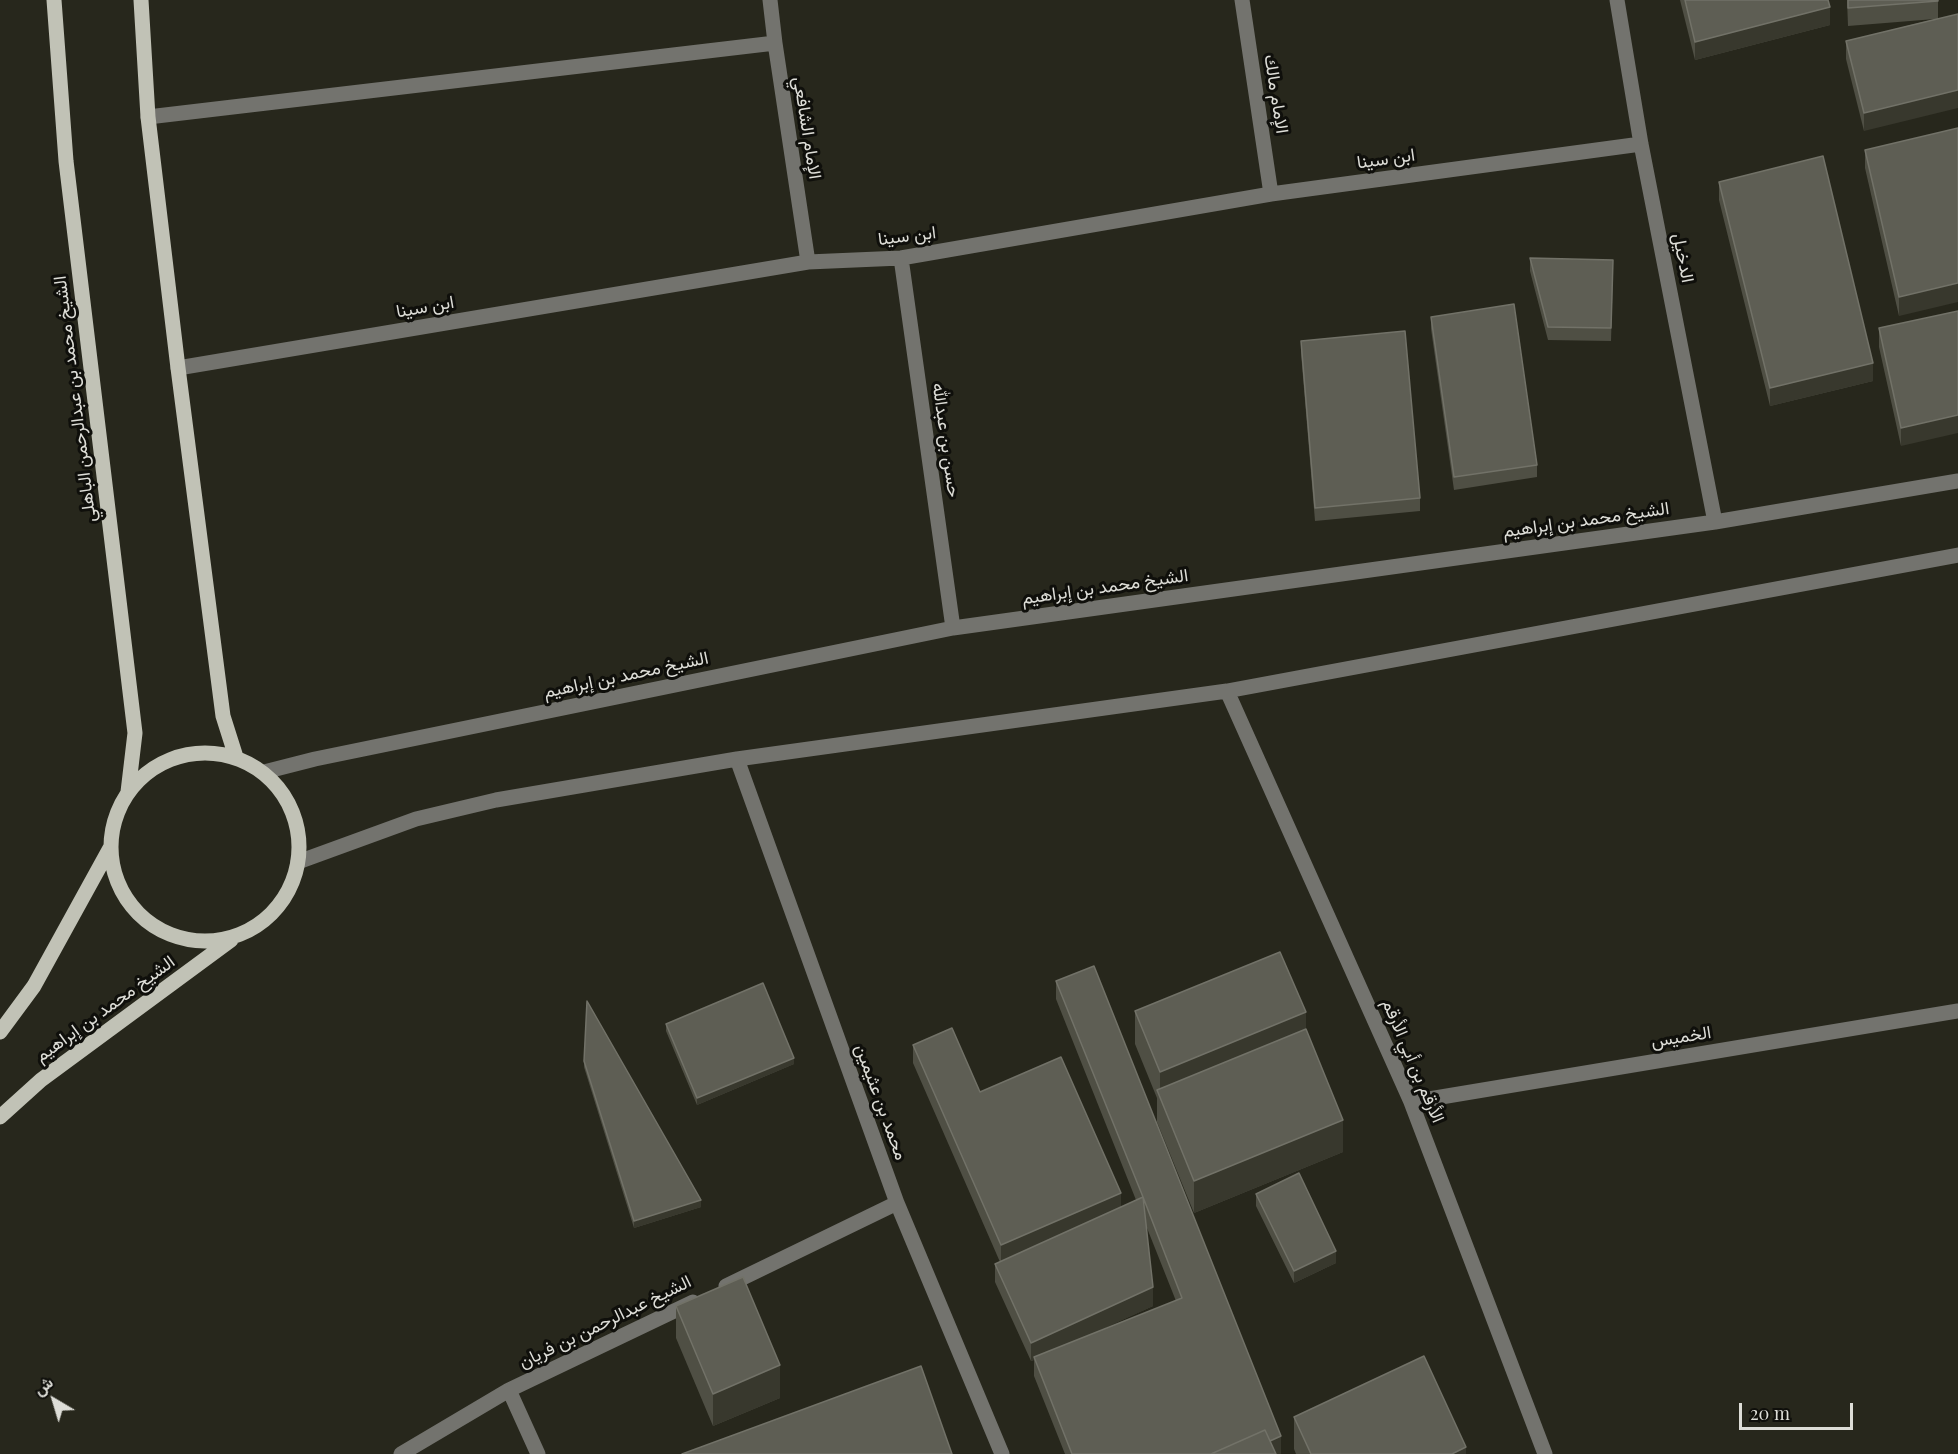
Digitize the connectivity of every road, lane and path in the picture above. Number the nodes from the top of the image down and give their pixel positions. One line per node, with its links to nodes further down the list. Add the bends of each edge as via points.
1 (54, 0): 21 (main road, الشيخ محمد بن عبدالرحمن الباهلي, via 66,161 135,733)
2 (141, 0): 7 (main road)
3 (770, 0): 6 (street, الإمام الشافعي)
4 (1242, 0): 9 (street, الإمام مالك)
5 (1617, 0): 8 (street, الدخيل)
6 (774, 43): 7 (street); 11 (street, الإمام الشافعي)
7 (148, 117): 12 (main road)
8 (1641, 144): 9 (street, ابن سينا); 14 (street, الدخيل)
9 (1271, 194): 10 (street, ابن سينا)
10 (901, 258): 11 (street, ابن سينا); 16 (street, حسن بن عبدالله)
11 (808, 262): 12 (street, ابن سينا)
12 (178, 369): 18 (main road, via 223,716)
13 (1958, 481): 14 (street, الشيخ محمد بن إبراهيم)
14 (1715, 522): 16 (street, الشيخ محمد بن إبراهيم)
15 (1958, 555): 17 (street)
16 (953, 628): 20 (street, الشيخ محمد بن إبراهيم)
17 (1227, 691): 19 (street); 27 (street, الأرقم بن أبي الأرقم)
18 (236, 757): 20 (main road); 21 (main road, via 206,752 176,757 150,770)
19 (736, 759): 23 (street, via 496,800 416,819); 29 (street, محمد بن عثيمين)
20 (264, 772): 23 (main road, via 284,793 296,819)
21 (128, 792): 22 (main road, via 115,819)
22 (110, 848): 24 (main road, via 115,878 129,904 150,925 177,938 207,943); 26 (main road, via 34,986)
23 (298, 862): 24 (main road, via 283,902 262,923)
24 (237, 936): 28 (main road, الشيخ محمد بن إبراهيم, via 41,1080)
25 (1958, 1011): 27 (street, الخميس)
26 (0, 1032)
27 (1411, 1102): 34 (street, الأرقم بن أبي الأرقم)
28 (0, 1117)
29 (897, 1203): 30 (street, الشيخ عبدالرحمن بن فريان); 33 (street, محمد بن عثيمين)
30 (509, 1390): 31 (street, الشيخ عبدالرحمن بن فريان); 32 (street)
31 (401, 1454)
32 (538, 1454)
33 (1002, 1454)
34 (1545, 1454)

